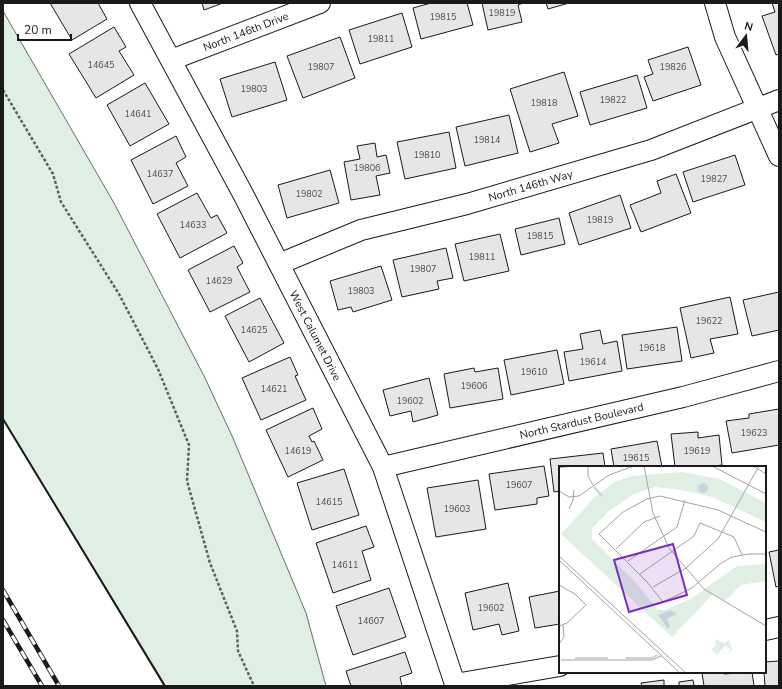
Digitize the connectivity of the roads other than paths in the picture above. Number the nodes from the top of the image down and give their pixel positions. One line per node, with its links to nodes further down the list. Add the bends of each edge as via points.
1 (140, 3): 4 (street, West Calumet Drive)
2 (320, 3): 4 (street, North 146th Drive)
3 (715, 3): 6 (street, via 726,37)
4 (171, 60): 8 (street, West Calumet Drive)
5 (779, 100): 6 (street, North 146th Way)
6 (757, 109): 7 (street); 8 (street, North 146th Way, via 651,150 467,204 361,230)
7 (779, 156)
8 (279, 264): 10 (street, West Calumet Drive)
9 (779, 371): 10 (street, North Stardust Boulevard, via 683,397)
10 (383, 467): 13 (street, West Calumet Drive, via 455,684)
11 (779, 627): 12 (street)
12 (766, 630)
13 (559, 666)

